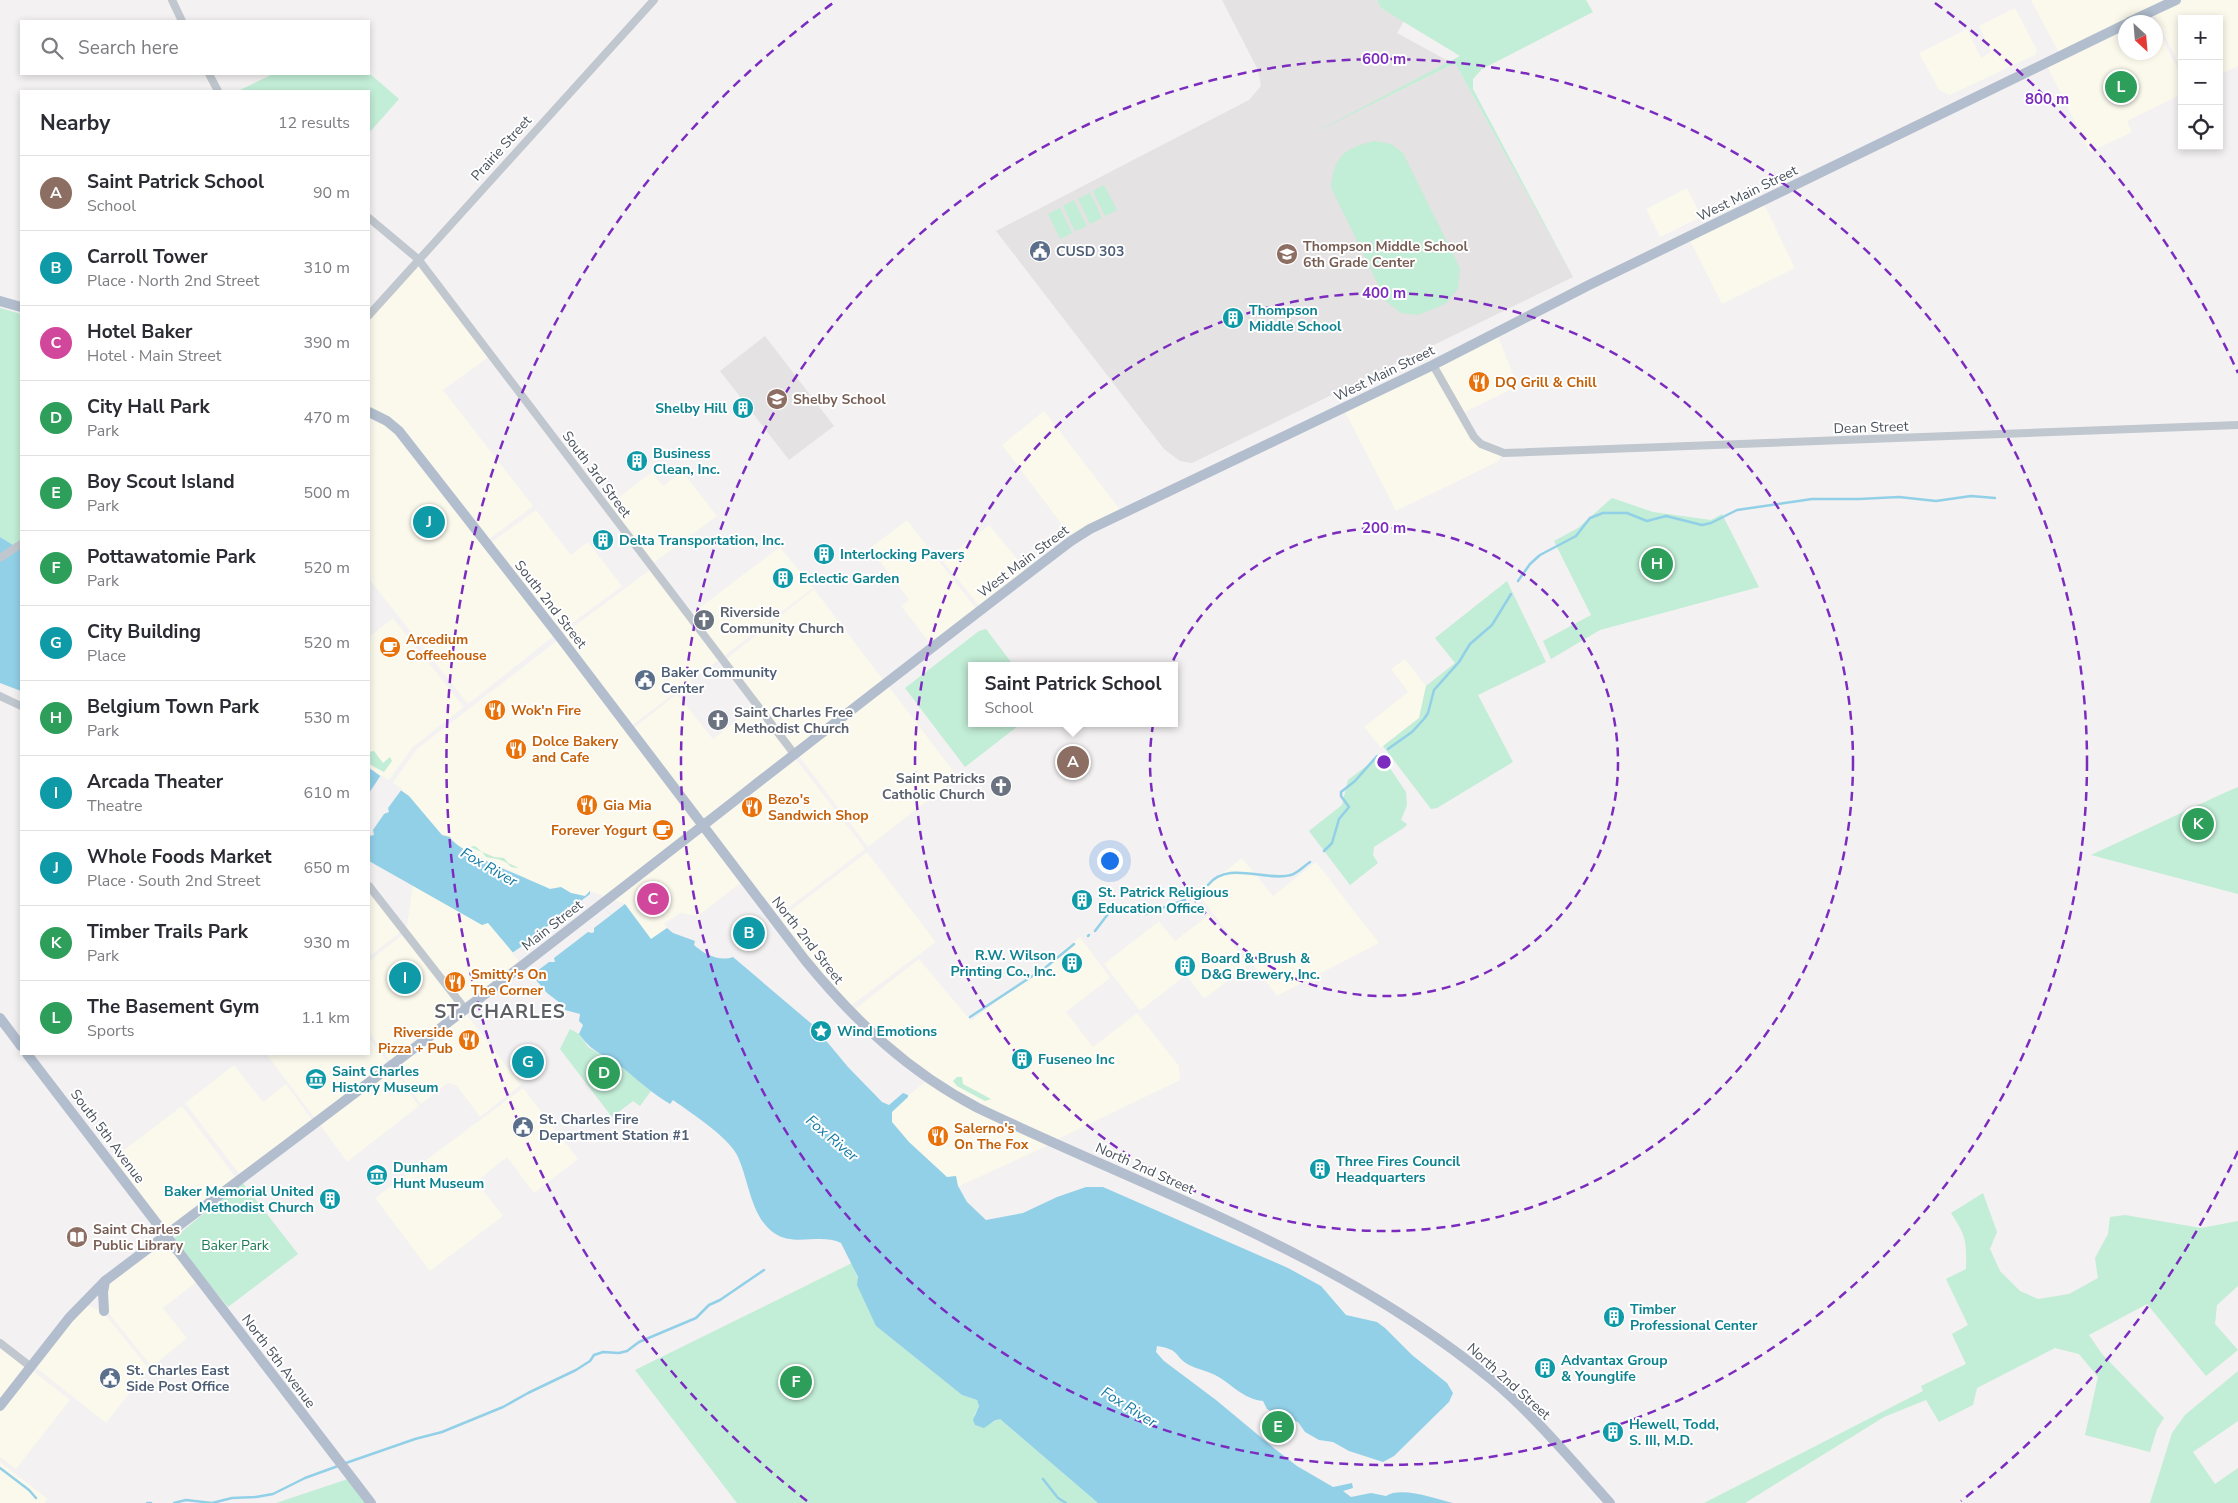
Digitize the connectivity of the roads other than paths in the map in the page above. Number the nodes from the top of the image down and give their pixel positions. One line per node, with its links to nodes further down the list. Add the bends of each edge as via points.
1 (172, 0): 5 (street)
2 (654, 0): 10 (street, Prairie Street)
3 (2176, 0): 4 (main road)
4 (2144, 15)
5 (182, 20)
6 (2118, 28): 14 (main road, West Main Street, via 1598,281)
7 (210, 75): 8 (street)
8 (217, 90)
9 (370, 219): 10 (street, South 3rd Street)
10 (418, 259): 13 (street, Prairie Street); 21 (street, South 3rd Street)
11 (0, 301): 12 (main road)
12 (20, 307)
13 (370, 314)
14 (1433, 366): 16 (street, Dean Street, via 1474,437 1481,444 1504,453); 21 (main road, West Main Street, via 1090,529 1065,545)
15 (370, 412): 22 (main road, South 2nd Street, via 399,431)
16 (2238, 425)
17 (20, 545): 18 (street)
18 (0, 558)
19 (0, 696): 20 (street)
20 (20, 706)
21 (795, 755): 22 (main road, West Main Street)
22 (702, 824): 24 (main road, Main Street); 35 (main road, North 2nd Street, via 835,997 858,1022 912,1067 978,1108 1253,1233 1369,1294 1420,1326 1493,1381 1544,1430)
23 (370, 887): 24 (street)
24 (465, 1009): 28 (main road, Main Street)
25 (0, 1018): 26 (main road)
26 (20, 1045)
27 (28, 1055): 28 (main road, South 5th Avenue)
28 (165, 1236): 29 (main road, Main Street); 34 (main road, North 5th Avenue)
29 (105, 1281): 30 (main road, Main Street); 30 (main road, via 104,1311 91,1305)
30 (78, 1308): 32 (main road, Main Street)
31 (0, 1343): 32 (street)
32 (32, 1367): 33 (main road, Main Street)
33 (0, 1406)
34 (370, 1503)
35 (1610, 1503)

